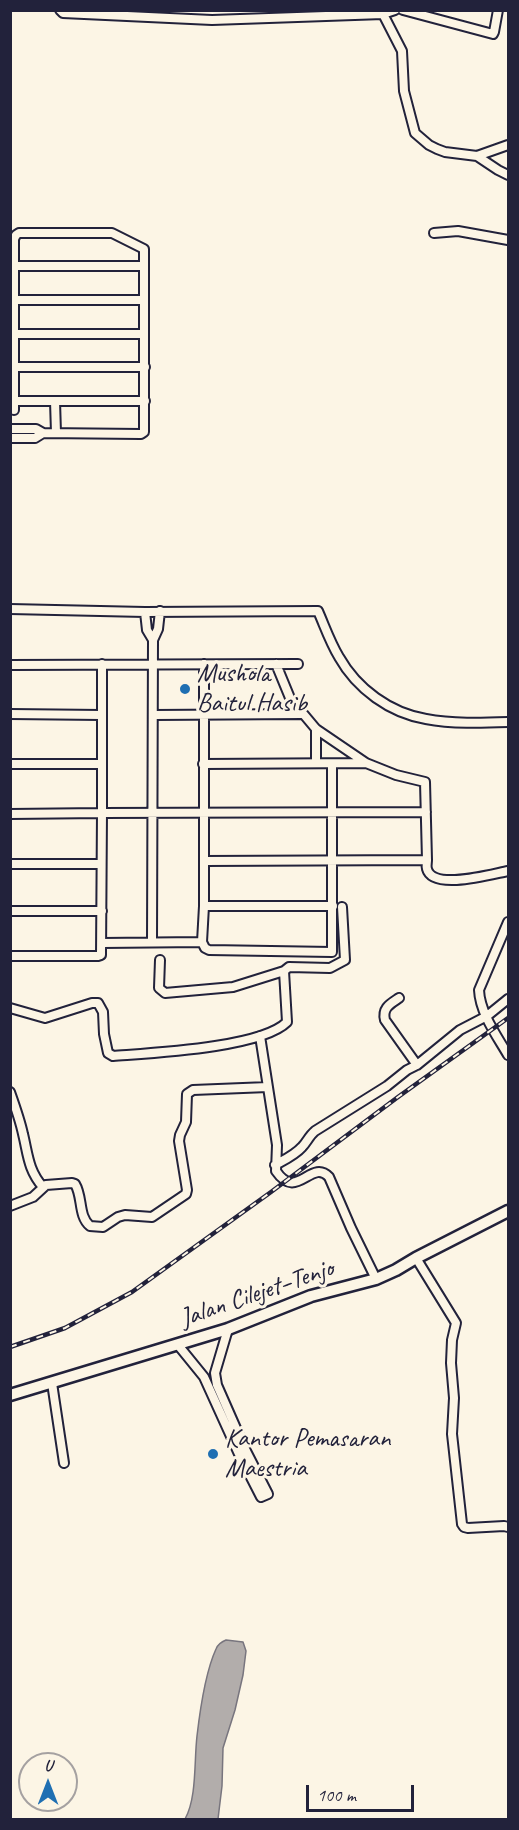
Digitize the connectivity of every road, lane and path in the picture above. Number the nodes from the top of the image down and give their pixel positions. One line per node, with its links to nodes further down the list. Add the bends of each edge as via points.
1 (60, 10): 5 (street, via 63,14 212,20)
2 (394, 10): 6 (street)
3 (403, 10): 4 (street, via 493,34)
4 (498, 10)
5 (303, 13): 6 (street)
6 (383, 14): 8 (street, via 402,51 404,91 415,133 445,152)
7 (508, 145): 8 (street)
8 (477, 156): 9 (street)
9 (508, 175)
10 (434, 234): 11 (street, via 458,231)
11 (508, 240)
12 (14, 266): 13 (street); 13 (street, via 14,239 19,233 112,232 144,249); 14 (street)
13 (144, 266): 15 (street)
14 (14, 300): 15 (street); 16 (street)
15 (144, 300): 17 (street)
16 (14, 334): 17 (street); 18 (street)
17 (144, 334): 19 (street)
18 (14, 367): 19 (street); 20 (street)
19 (145, 367): 22 (street)
20 (14, 400): 21 (street); 23 (street)
21 (55, 401): 22 (street); 26 (street)
22 (145, 401): 26 (street, via 145,428 141,434)
23 (14, 410)
24 (10, 429): 25 (street, via 36,429)
25 (43, 433): 26 (street); 27 (street, via 35,438)
26 (56, 433)
27 (10, 438)
28 (10, 609): 30 (street)
29 (160, 611): 30 (street); 31 (street); 43 (street, via 318,611 352,676 395,710 426,719)
30 (145, 612): 31 (street, via 147,630)
31 (153, 640): 37 (street)
32 (204, 663): 34 (street); 37 (street); 42 (street)
33 (102, 664): 36 (street); 37 (street); 40 (street)
34 (276, 664): 35 (street); 39 (street, via 290,698)
35 (298, 664)
36 (10, 665)
37 (153, 665): 41 (street)
38 (10, 714): 40 (street)
39 (302, 714): 42 (street); 44 (street)
40 (101, 715): 48 (street)
41 (154, 715): 42 (street); 54 (street)
42 (204, 715): 49 (street)
43 (508, 723)
44 (316, 729): 45 (street); 46 (street)
45 (316, 763): 49 (street); 50 (street)
46 (366, 763): 50 (street); 52 (street, via 425,782)
47 (10, 764): 48 (street)
48 (101, 764): 53 (street)
49 (203, 764): 55 (street)
50 (332, 764): 51 (street)
51 (332, 812): 52 (street); 55 (street); 59 (street)
52 (426, 812): 57 (street)
53 (102, 813): 54 (street); 56 (street); 61 (street)
54 (153, 813): 55 (street); 69 (street)
55 (203, 813): 58 (street)
56 (10, 814)
57 (427, 860): 59 (street); 62 (street, via 431,876 441,880)
58 (204, 861): 59 (street); 63 (street)
59 (333, 861): 64 (street)
60 (10, 864): 61 (street)
61 (102, 864): 67 (street)
62 (508, 871)
63 (204, 906): 64 (street); 70 (street)
64 (333, 906): 70 (street, via 331,952 209,950)
65 (342, 907): 74 (street, via 345,960 330,968)
66 (10, 911): 67 (street)
67 (102, 911): 71 (street)
68 (508, 922): 78 (street, via 479,990)
69 (152, 942): 70 (street); 71 (street)
70 (202, 942)
71 (102, 943): 72 (street, via 98,956)
72 (10, 956)
73 (160, 960): 74 (street, via 159,988 165,993 233,987)
74 (284, 971): 79 (street, via 287,1022)
75 (399, 998): 81 (street, via 383,1014)
76 (508, 999): 78 (street)
77 (10, 1008): 79 (street, via 45,1018 98,1003 103,1012 108,1053 113,1056 201,1049)
78 (487, 1016): 80 (street); 81 (street, via 460,1030)
79 (261, 1036): 82 (street)
80 (508, 1055)
81 (417, 1065): 84 (street, via 310,1135 302,1147)
82 (268, 1087): 84 (street, via 277,1145); 85 (street, via 193,1090 187,1094 186,1122 179,1141 186,1194 152,1217 124,1215 94,1228 85,1221 75,1184)
83 (10, 1092): 85 (street, via 27,1160)
84 (275, 1165): 89 (street, via 277,1173 288,1183 318,1172 329,1177)
85 (42, 1187): 86 (street, via 33,1197)
86 (10, 1206)
87 (508, 1211): 88 (main road, Jalan Cilejet–Tenjo)
88 (416, 1258): 89 (main road, Jalan Cilejet–Tenjo); 99 (street, via 456,1323 451,1363 452,1434 462,1524 468,1528)
89 (376, 1279): 90 (main road, Jalan Cilejet–Tenjo, via 311,1296)
90 (228, 1329): 91 (main road, Jalan Cilejet–Tenjo); 92 (street)
91 (178, 1345): 93 (street); 94 (main road, Jalan Cilejet–Tenjo)
92 (216, 1373): 93 (street); 97 (street, via 217,1385)
93 (204, 1377): 97 (street)
94 (52, 1383): 95 (main road, Jalan Cilejet–Tenjo); 96 (street)
95 (10, 1395)
96 (64, 1463)
97 (252, 1471): 98 (street)
98 (265, 1495)
99 (508, 1527)

